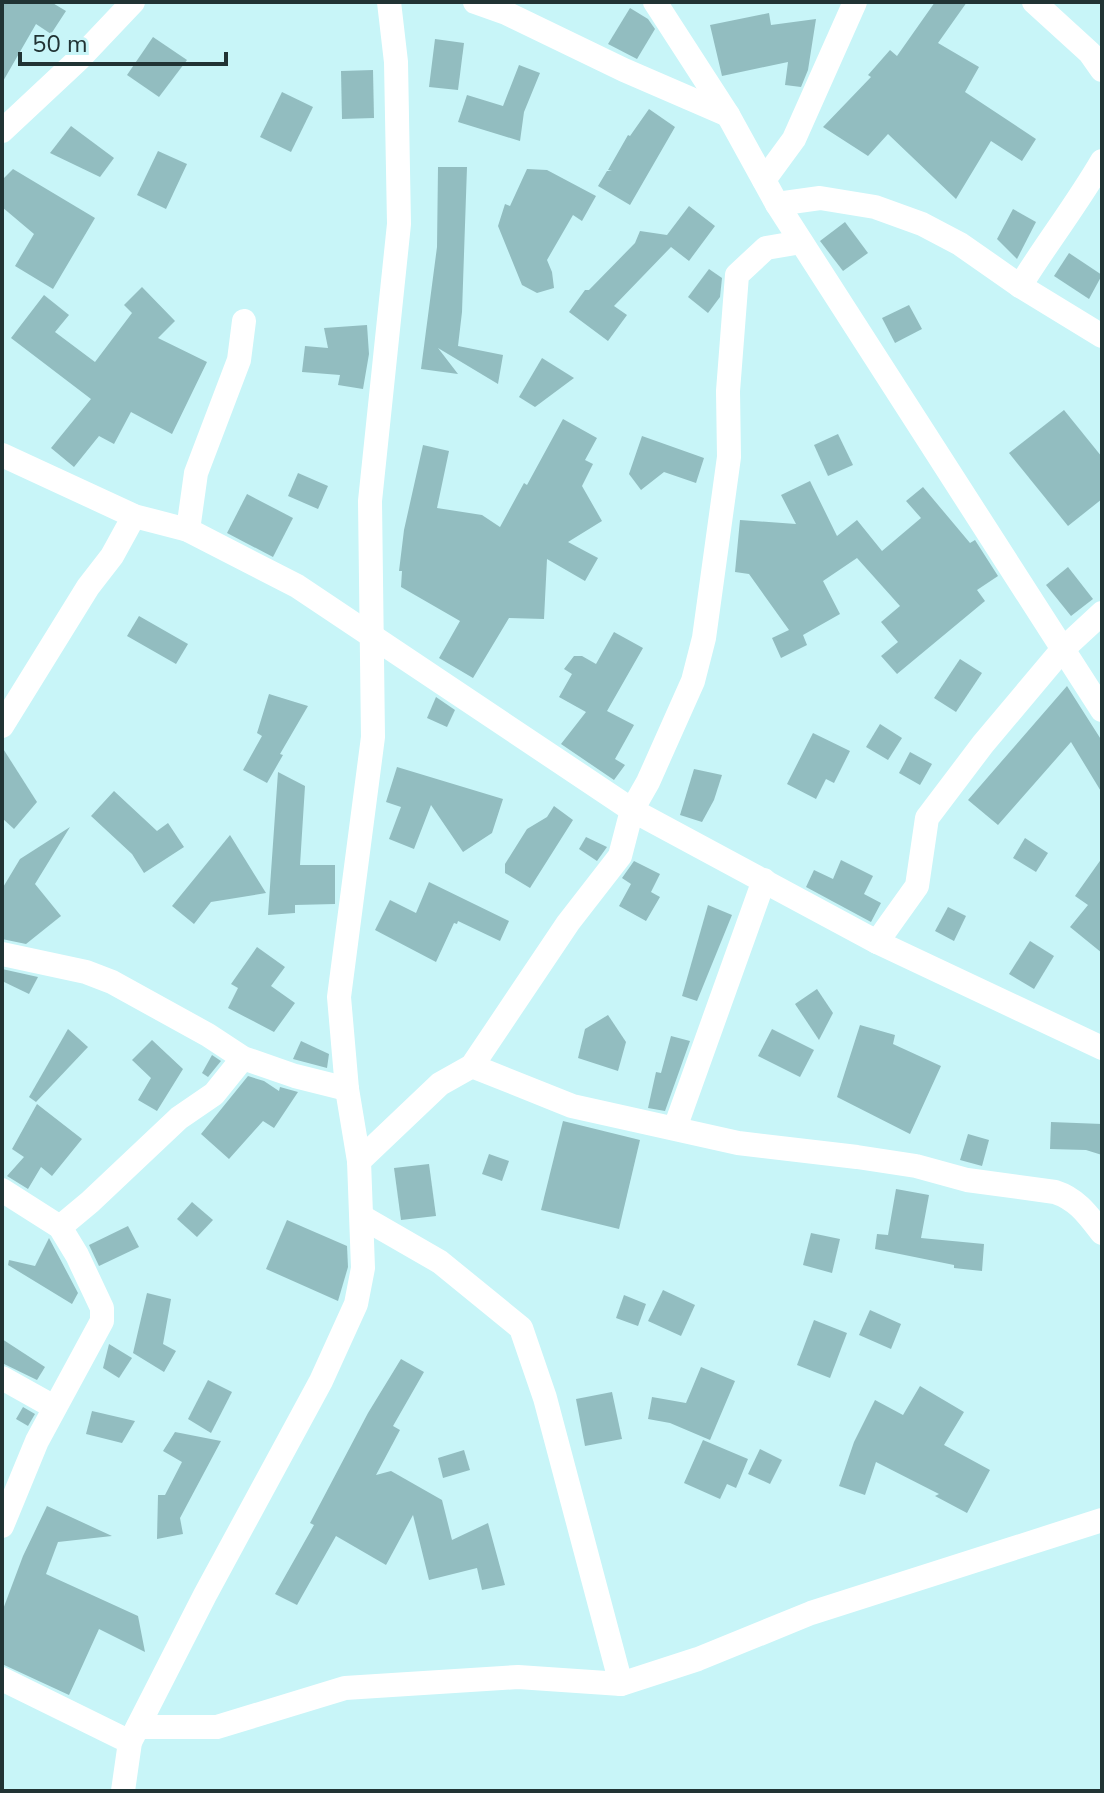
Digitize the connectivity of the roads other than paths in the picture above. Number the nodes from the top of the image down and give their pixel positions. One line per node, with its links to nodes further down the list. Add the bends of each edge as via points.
1 (133, 2): 9 (street)
2 (389, 2): 21 (street, via 396,62 399,224 370,501)
3 (475, 2): 8 (street)
4 (655, 2): 8 (street)
5 (855, 2): 11 (street, via 794,139)
6 (1034, 2): 7 (street)
7 (1102, 70)
8 (728, 115): 11 (street)
9 (2, 131)
10 (1102, 161): 14 (street)
11 (764, 180): 12 (street)
12 (777, 204): 13 (street); 14 (street, via 820,198 875,207 960,244)
13 (801, 242): 22 (street); 25 (street, via 766,248 737,275 729,457 704,638 693,681)
14 (1020, 286): 16 (street)
15 (244, 321): 19 (street, via 239,360 196,473)
16 (1102, 336)
17 (2, 455): 18 (street)
18 (134, 516): 19 (street); 24 (street)
19 (188, 530): 21 (street, via 297,586)
20 (1102, 613): 22 (street)
21 (373, 638): 25 (street); 32 (street, via 373,737 339,997)
22 (1062, 650): 23 (street); 27 (street, via 927,818 917,886)
23 (1102, 710)
24 (2, 726)
25 (632, 810): 26 (street); 31 (street, via 620,856)
26 (764, 880): 27 (street); 33 (street)
27 (877, 942): 29 (street)
28 (2, 954): 30 (street, via 112,982)
29 (1102, 1048)
30 (243, 1058): 32 (street); 37 (street, via 214,1094 179,1118)
31 (472, 1066): 33 (street, via 572,1106); 34 (street, via 440,1084)
32 (347, 1089): 34 (street)
33 (675, 1128): 38 (street, via 738,1143 872,1159 1055,1192 1079,1204)
34 (359, 1161): 36 (street)
35 (2, 1190): 37 (street)
36 (362, 1217): 44 (street, via 440,1262 521,1328 545,1398); 45 (street, via 363,1268 342,1337)
37 (60, 1227): 40 (street, via 102,1308 102,1321)
38 (1102, 1233)
39 (2, 1378): 40 (street)
40 (54, 1407): 42 (street)
41 (1102, 1520): 44 (street, via 811,1613)
42 (2, 1526)
43 (2, 1679): 45 (street)
44 (621, 1684): 45 (street, via 518,1677 345,1688 217,1727)
45 (134, 1735): 46 (street)
46 (123, 1791)

